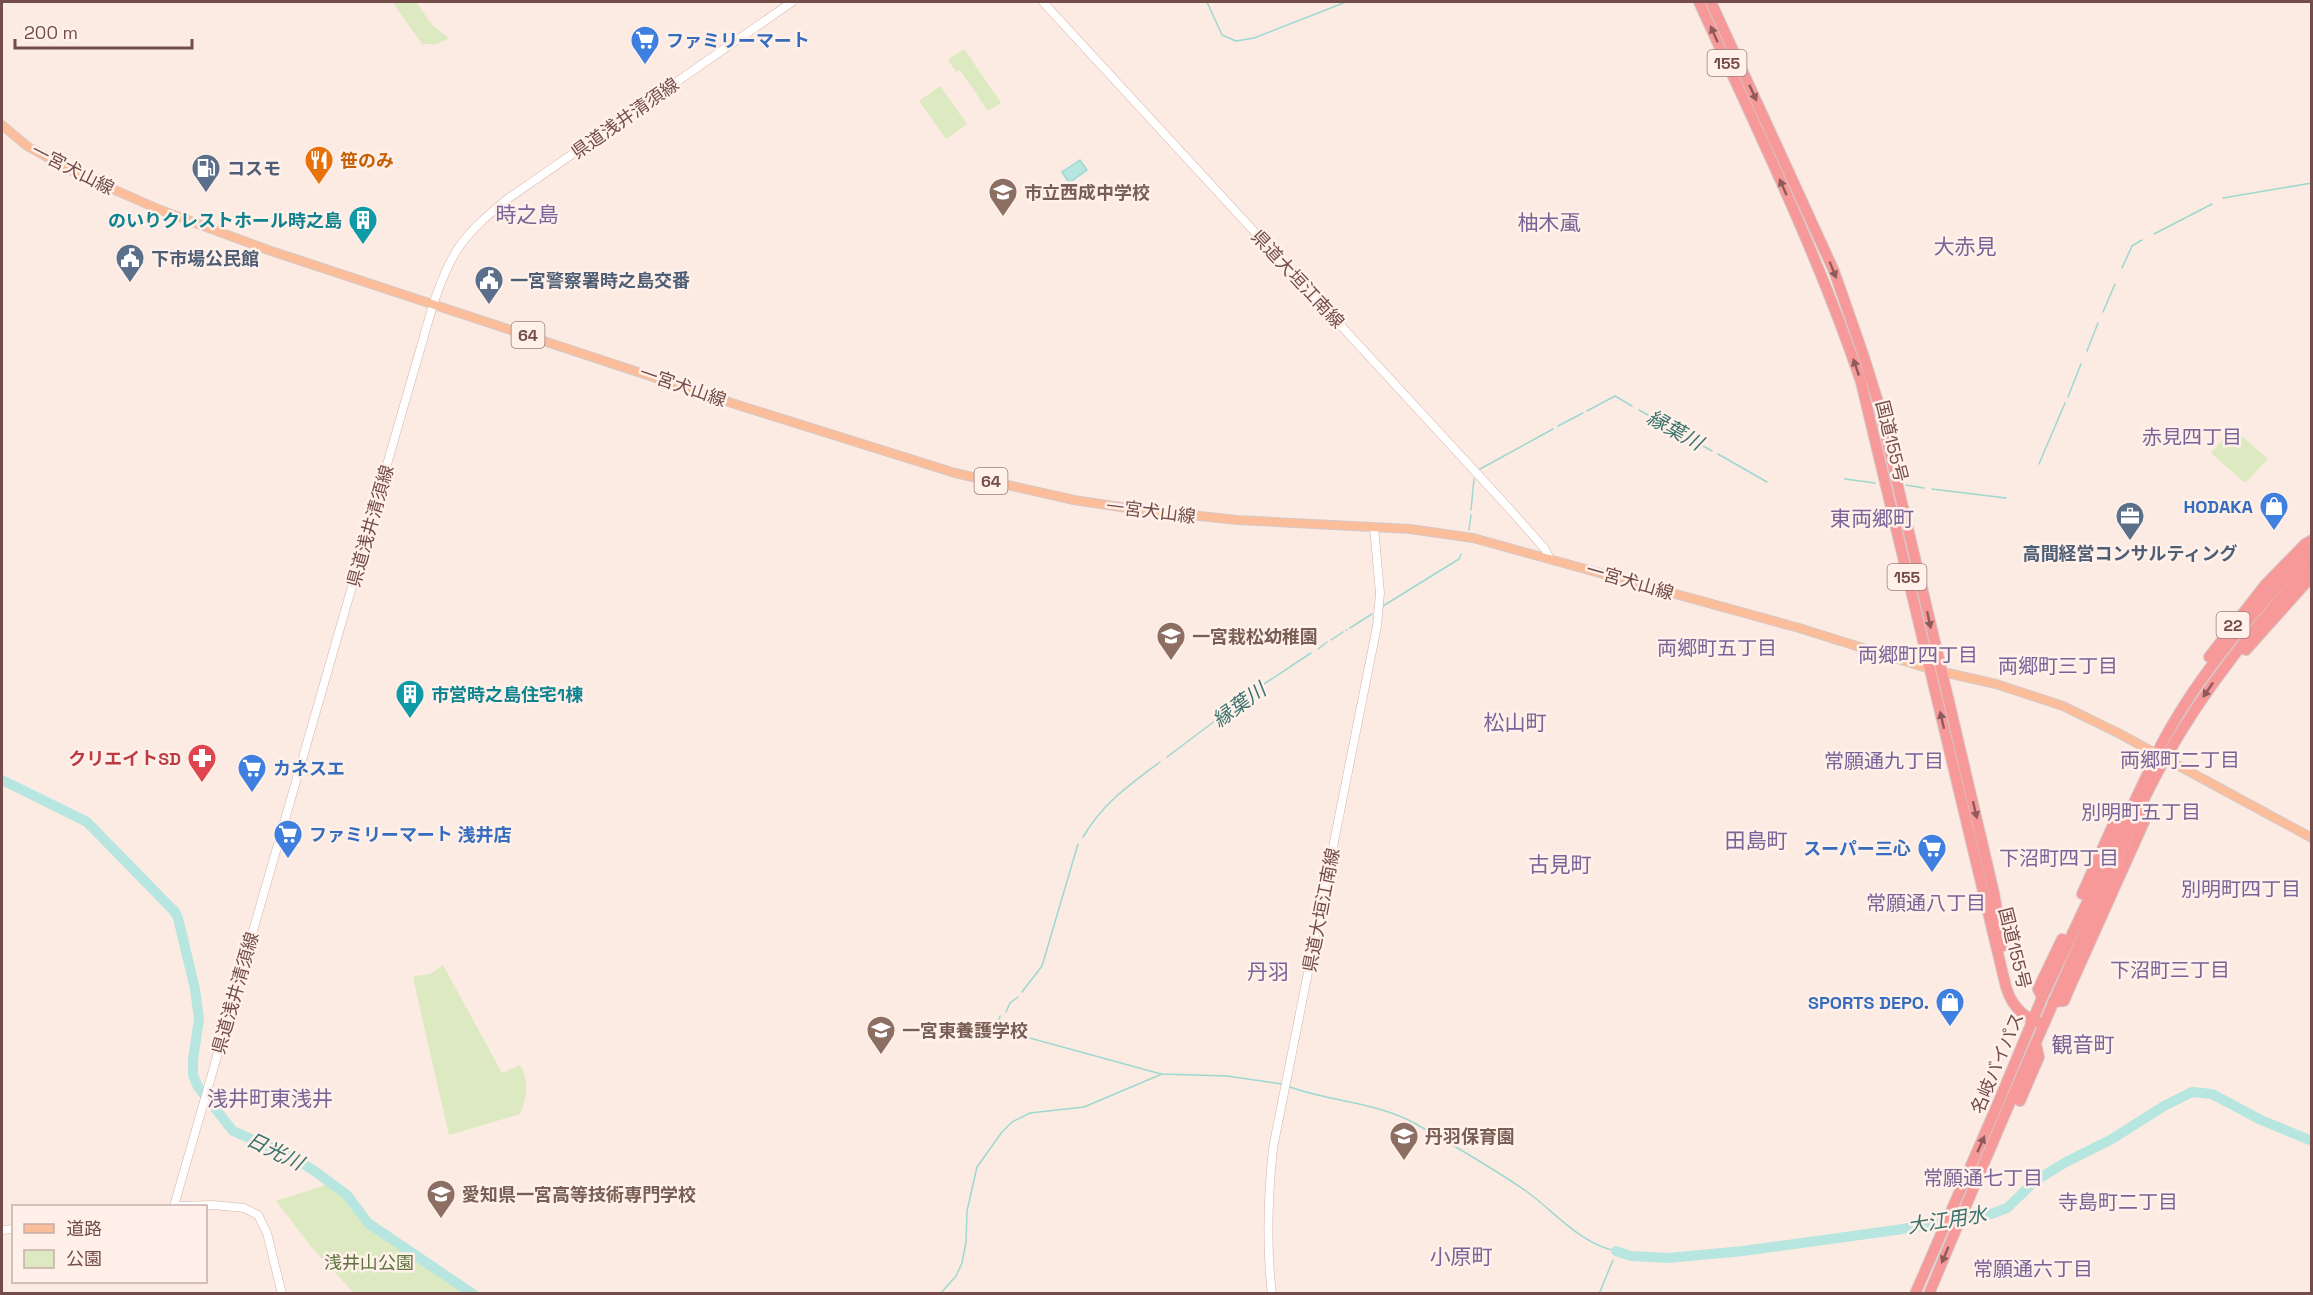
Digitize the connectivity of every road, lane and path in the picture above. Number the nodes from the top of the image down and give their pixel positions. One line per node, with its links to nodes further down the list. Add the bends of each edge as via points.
1 (792, 2): 6 (main road, 県道浅井清須線, via 483,219 457,250)
2 (1043, 2): 10 (main road, 県道大垣江南線, via 1508,507)
3 (1699, 2): 16 (highway, 国道155号 / 155, one-way to 3, via 1861,382 1848,343 1807,239)
4 (1711, 2): 17 (highway, 国道155号 / 155, one-way to 17, via 1839,285 1878,402)
5 (2, 125): 6 (main road, 一宮犬山線 / 64, via 27,146 115,192 268,250)
6 (434, 305): 7 (main road, 一宮犬山線 / 64, via 965,475 1127,508 1237,520); 25 (main road, 県道浅井清須線)
7 (1374, 527): 10 (main road, 一宮犬山線 / 64, via 1473,538); 28 (main road, 県道大垣江南線, via 1379,572 1378,619 1272,1148 1268,1197)
8 (2312, 540): 13 (highway, 22)
9 (2312, 549): 14 (highway, 名岐バイパス / 22)
10 (1550, 559): 16 (main road, 一宮犬山線 / 64, via 1799,628)
11 (2311, 563): 12 (highway); 15 (highway, 名岐バイパス / 22)
12 (2309, 578): 15 (highway, 22, via 2246,650)
13 (2265, 585): 14 (highway); 18 (highway, 22, via 2180,698)
14 (2264, 601): 18 (highway, 名岐バイパス / 22, via 2220,653)
15 (2229, 661): 19 (highway, 名岐バイパス / 22, one-way to 19)
16 (1929, 669): 17 (main road, 一宮犬山線 / 64); 21 (highway, 国道155号 / 155, one-way to 16, via 2017,1009 2009,995)
17 (1942, 672): 19 (main road, 一宮犬山線 / 64, via 1996,684 2063,706); 21 (highway, 国道155号 / 155, one-way to 21, via 1994,893 2011,994)
18 (2173, 722): 19 (highway, 名岐バイパス / 22)
19 (2161, 756): 20 (main road, 一宮犬山線 / 64); 21 (highway, 名岐バイパス / 22, via 2124,819 2113,825 2038,989 2042,998); 22 (highway, 名岐バイパス / 22)
20 (2312, 838)
21 (2033, 1019): 22 (highway, 国道155号 / 155); 29 (highway, 名岐バイパス / 22, one-way to 21)
22 (2044, 1024): 23 (highway, 名岐バイパス / 22)
23 (2036, 1044): 24 (highway, 22, via 2038,1057); 30 (highway, 名岐バイパス / 22, one-way to 30)
24 (2020, 1101)
25 (174, 1205)
26 (207, 1205): 27 (main road, via 244,1208 258,1215 267,1233)
27 (282, 1293)
28 (1272, 1293)
29 (1915, 1293)
30 (1929, 1293)

